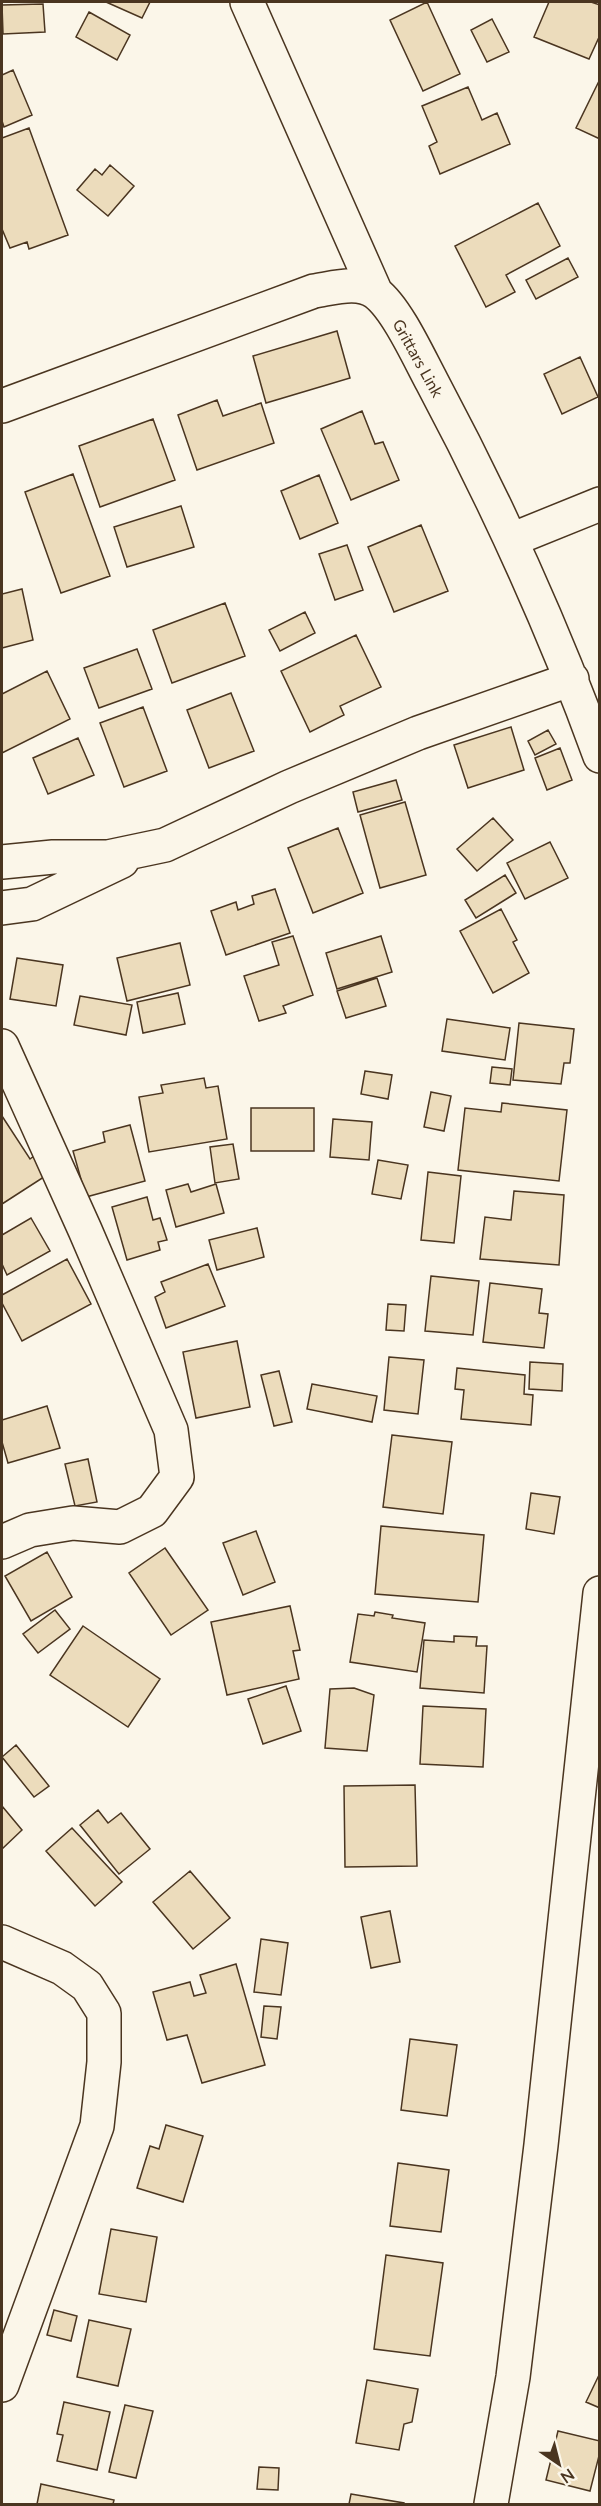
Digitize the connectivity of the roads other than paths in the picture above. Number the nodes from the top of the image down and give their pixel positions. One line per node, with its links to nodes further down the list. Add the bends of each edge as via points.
1 (247, 2): 2 (street, Grittars Link)
2 (376, 293): 3 (street, via 351,285 314,291); 5 (street, Grittars Link, via 399,322)
3 (2, 406)
4 (600, 504): 5 (street)
5 (511, 540): 6 (street, Grittars Link)
6 (572, 679): 7 (street, Grittars Link); 8 (street, via 418,733)
7 (600, 756)
8 (152, 847): 9 (street, via 108,857); 10 (street, via 32,904)
9 (2, 862)
10 (2, 908)
11 (2, 1046): 12 (street, via 171,1430 177,1477 152,1511 120,1527 73,1523 30,1530)
12 (2, 1542)
13 (600, 1593): 14 (street)
14 (596, 1657): 17 (street, via 513,2377)
15 (2, 1942): 16 (street, via 62,1968 87,1986 104,2013 104,2062 97,2126)
16 (2, 2385)
17 (491, 2505)

